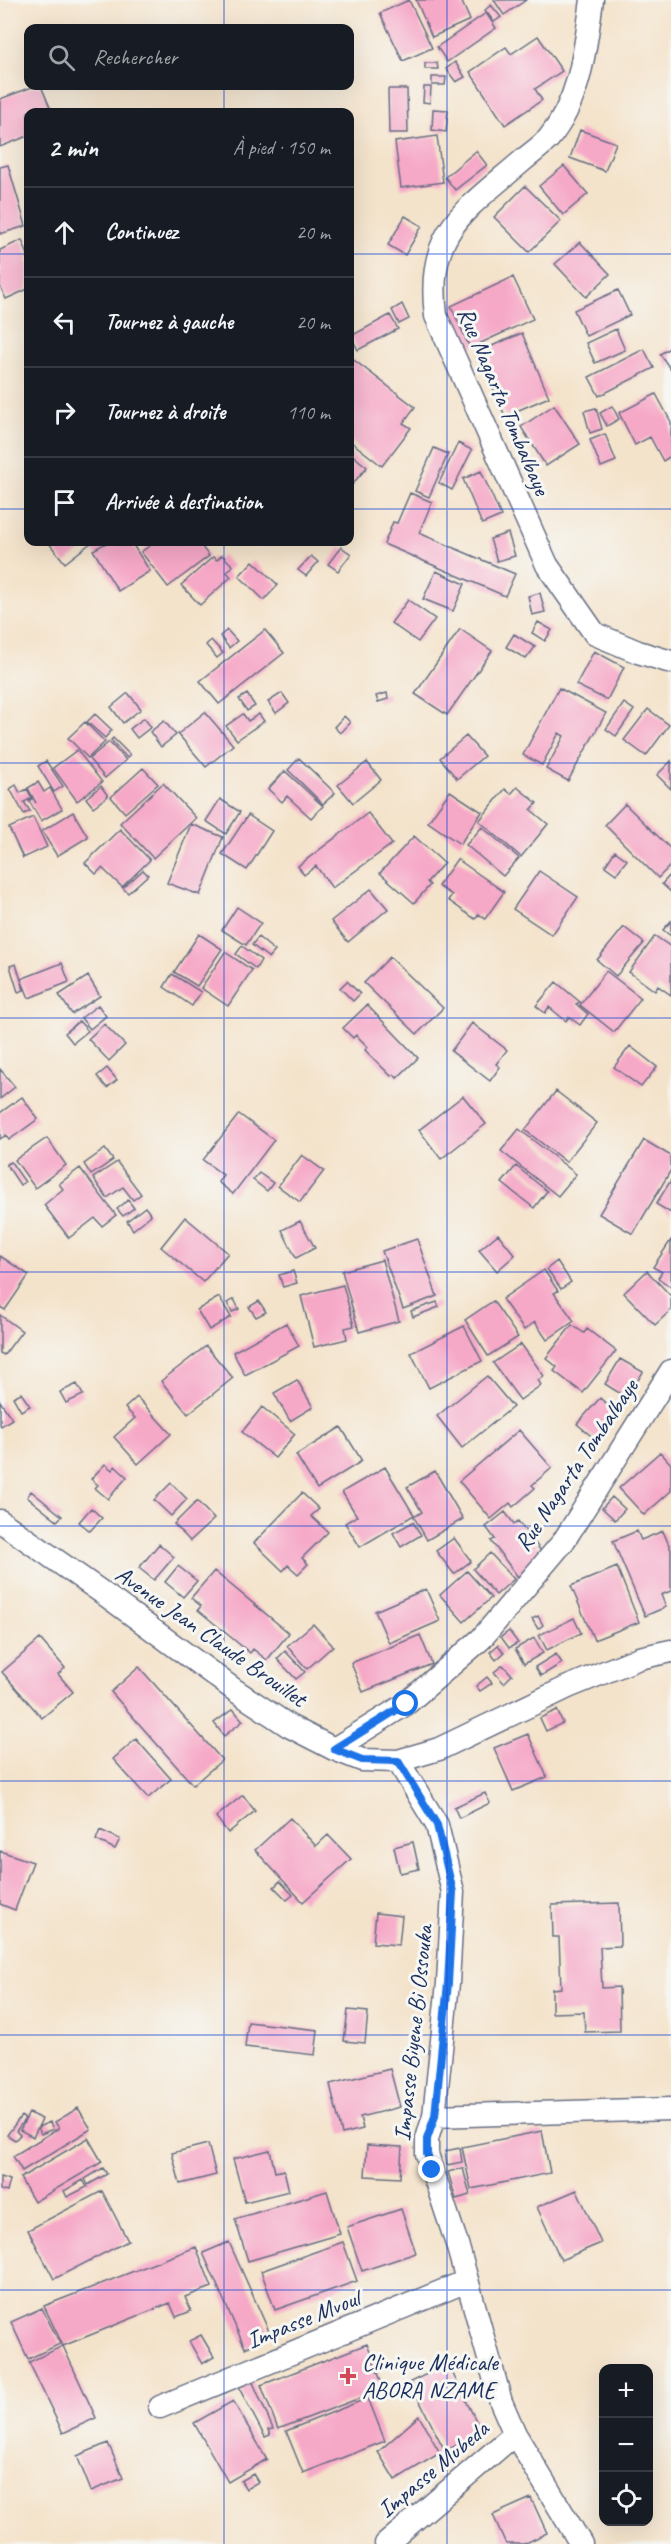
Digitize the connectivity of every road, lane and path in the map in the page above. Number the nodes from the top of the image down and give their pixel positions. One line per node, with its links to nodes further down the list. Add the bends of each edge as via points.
1 (592, 0): 2 (street, Rue Nagarta Tombalbaye, via 582,71 566,110 549,138 464,212 446,235 432,286 436,316 547,565 595,634)
2 (671, 662)
3 (671, 1371): 6 (street, Rue Nagarta Tombalbaye, via 562,1542 481,1639 406,1704)
4 (0, 1521): 6 (street, Avenue Jean Claude Brouillet, via 236,1691 289,1726)
5 (671, 1651): 7 (street, Avenue Jean Claude Brouillet, via 639,1658 568,1687 439,1749)
6 (334, 1749): 7 (street, Avenue Jean Claude Brouillet, via 362,1760)
7 (398, 1761): 9 (street, Impasse Biyene Bi Ossouka, via 437,1825 453,1892)
8 (671, 2109): 9 (street)
9 (435, 2116): 10 (street, Impasse Biyene Bi Ossouka, via 427,2139 427,2154)
10 (467, 2281): 11 (street, Impasse Mvoul); 12 (street, Impasse Biyene Bi Ossouka, via 501,2402)
11 (160, 2407)
12 (515, 2434): 13 (street, Impasse Mubeda); 14 (street, Impasse Biyene Bi Ossouka)
13 (386, 2544)
14 (581, 2544)

